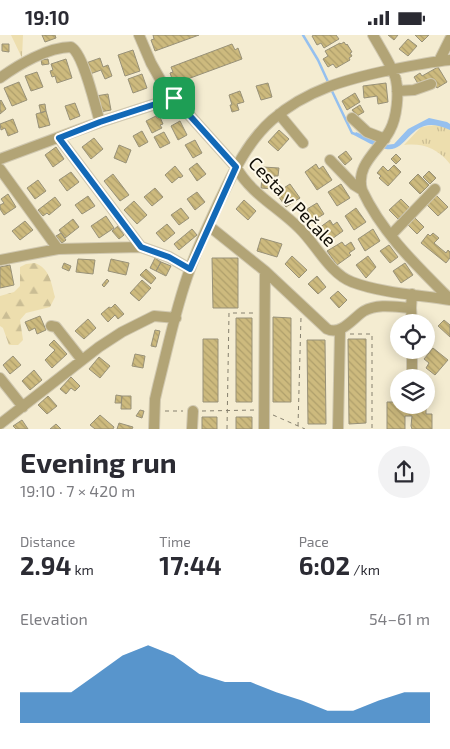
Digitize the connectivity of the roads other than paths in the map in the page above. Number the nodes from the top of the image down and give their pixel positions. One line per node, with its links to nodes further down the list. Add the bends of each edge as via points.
1 (139, 35): 10 (street, Cesta v Pečale, via 151,63)
2 (373, 35): 6 (street)
3 (450, 39): 5 (street)
4 (450, 60): 5 (street)
5 (439, 61): 6 (street)
6 (392, 70): 9 (street); 11 (street, via 329,86)
7 (0, 78): 13 (street, via 35,56 71,47 77,51)
8 (431, 84): 9 (street)
9 (397, 91): 16 (street, via 394,121)
10 (174, 98): 13 (street); 19 (street, Cesta v Pečale)
11 (279, 114): 15 (street); 19 (street, via 256,137)
12 (352, 118): 16 (street)
13 (100, 122): 14 (street)
14 (59, 138): 17 (street); 25 (street)
15 (303, 143)
16 (382, 143): 22 (street, via 362,169)
17 (0, 159)
18 (330, 160): 22 (street)
19 (236, 167): 23 (street); 30 (street, Cesta v Pečale, via 242,178 298,227 336,271 363,285)
20 (0, 169): 26 (street)
21 (435, 189): 24 (street)
22 (362, 190): 24 (street, via 369,206)
23 (208, 226): 28 (street); 29 (street)
24 (391, 235): 31 (street)
25 (141, 247): 26 (street); 28 (street)
26 (58, 249): 27 (street)
27 (0, 260)
28 (190, 269): 34 (street)
29 (265, 271): 36 (street, via 328,329); 44 (street)
30 (412, 294): 31 (street, Cesta v Pečale); 32 (street)
31 (450, 300)
32 (411, 308): 33 (street); 36 (street, via 375,307 365,311)
33 (411, 314)
34 (176, 317): 37 (street, via 154,316 106,342); 42 (street, via 158,386)
35 (51, 326): 37 (street, via 56,327)
36 (340, 332): 45 (street)
37 (82, 360): 39 (street)
38 (0, 378): 39 (street)
39 (23, 407): 41 (street)
40 (193, 411): 43 (street)
41 (0, 424)
42 (154, 429)
43 (192, 429)
44 (264, 429)
45 (338, 429)

